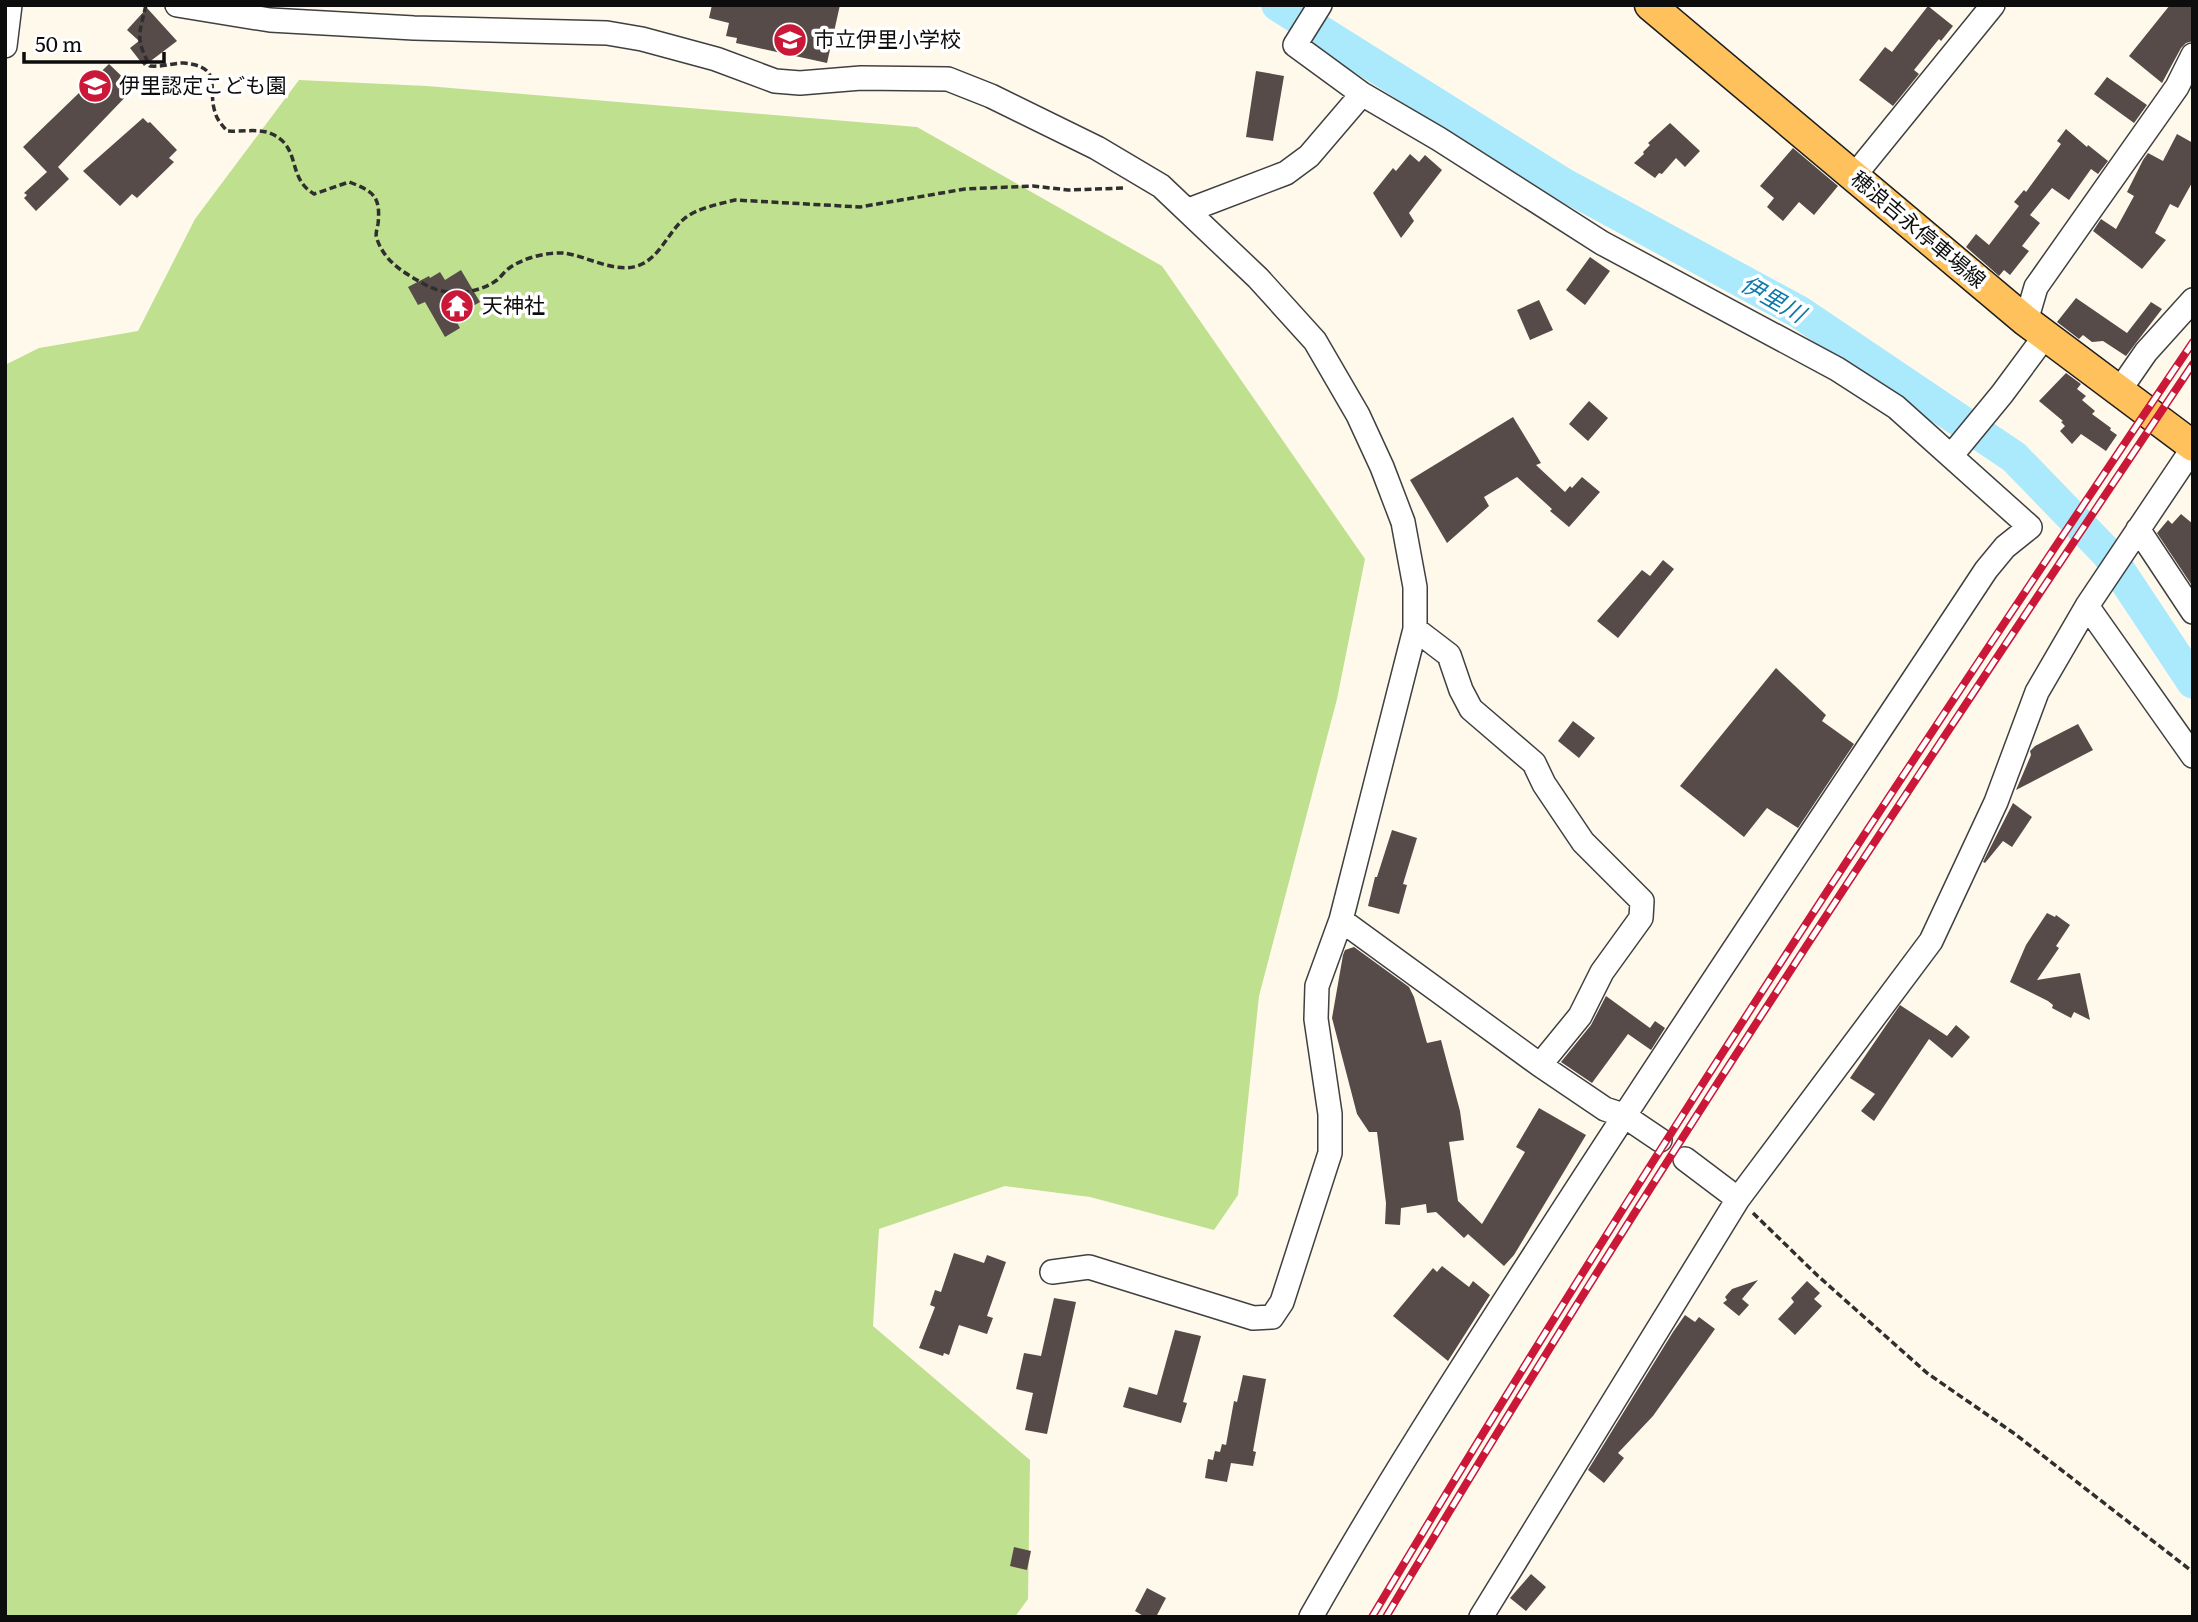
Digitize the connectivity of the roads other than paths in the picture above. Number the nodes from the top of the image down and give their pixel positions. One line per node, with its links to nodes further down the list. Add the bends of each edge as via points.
1 (10, 5): 6 (street)
2 (177, 5): 10 (street, via 283,21 607,33 716,59 775,81 948,79 1074,136 1161,186)
3 (1320, 5): 8 (street, via 1295,45)
4 (1650, 5): 9 (main road, 穂浪吉永停車場線)
5 (1993, 5): 9 (street)
6 (5, 46)
7 (2193, 55): 12 (street, via 2177,87 2036,286)
8 (1362, 93): 10 (street, via 1310,156 1286,173); 15 (street, via 1602,243 1837,369 1896,407)
9 (1854, 176): 12 (main road, 穂浪吉永停車場線)
10 (1189, 210): 19 (street, via 1315,341 1359,415 1403,523 1415,587)
11 (2193, 300): 13 (street, via 2146,352)
12 (2035, 328): 13 (main road, 穂浪吉永停車場線); 15 (street, via 2002,394)
13 (2119, 391): 14 (main road, 穂浪吉永停車場線)
14 (2193, 447): 16 (street)
15 (1951, 456): 23 (street, via 2030,527 1986,570)
16 (2138, 529): 17 (street); 18 (street)
17 (2087, 606): 20 (street); 26 (street, via 2037,692 1996,802 1931,941)
18 (2193, 612)
19 (1415, 629): 21 (street); 22 (street, via 1449,655 1471,709 1534,762 1583,842 1642,901 1641,918 1602,972 1580,1016)
20 (2193, 756)
21 (1341, 920): 22 (street); 27 (street, via 1317,986 1316,1019 1331,1114 1330,1153 1282,1302 1272,1317 1252,1318 1089,1267)
22 (1540, 1065): 23 (street, via 1605,1109)
23 (1623, 1115): 24 (street); 28 (street, via 1452,1382)
24 (1660, 1140)
25 (1685, 1159): 26 (street)
26 (1738, 1199): 29 (street)
27 (1052, 1272)
28 (1311, 1617)
29 (1481, 1617)

